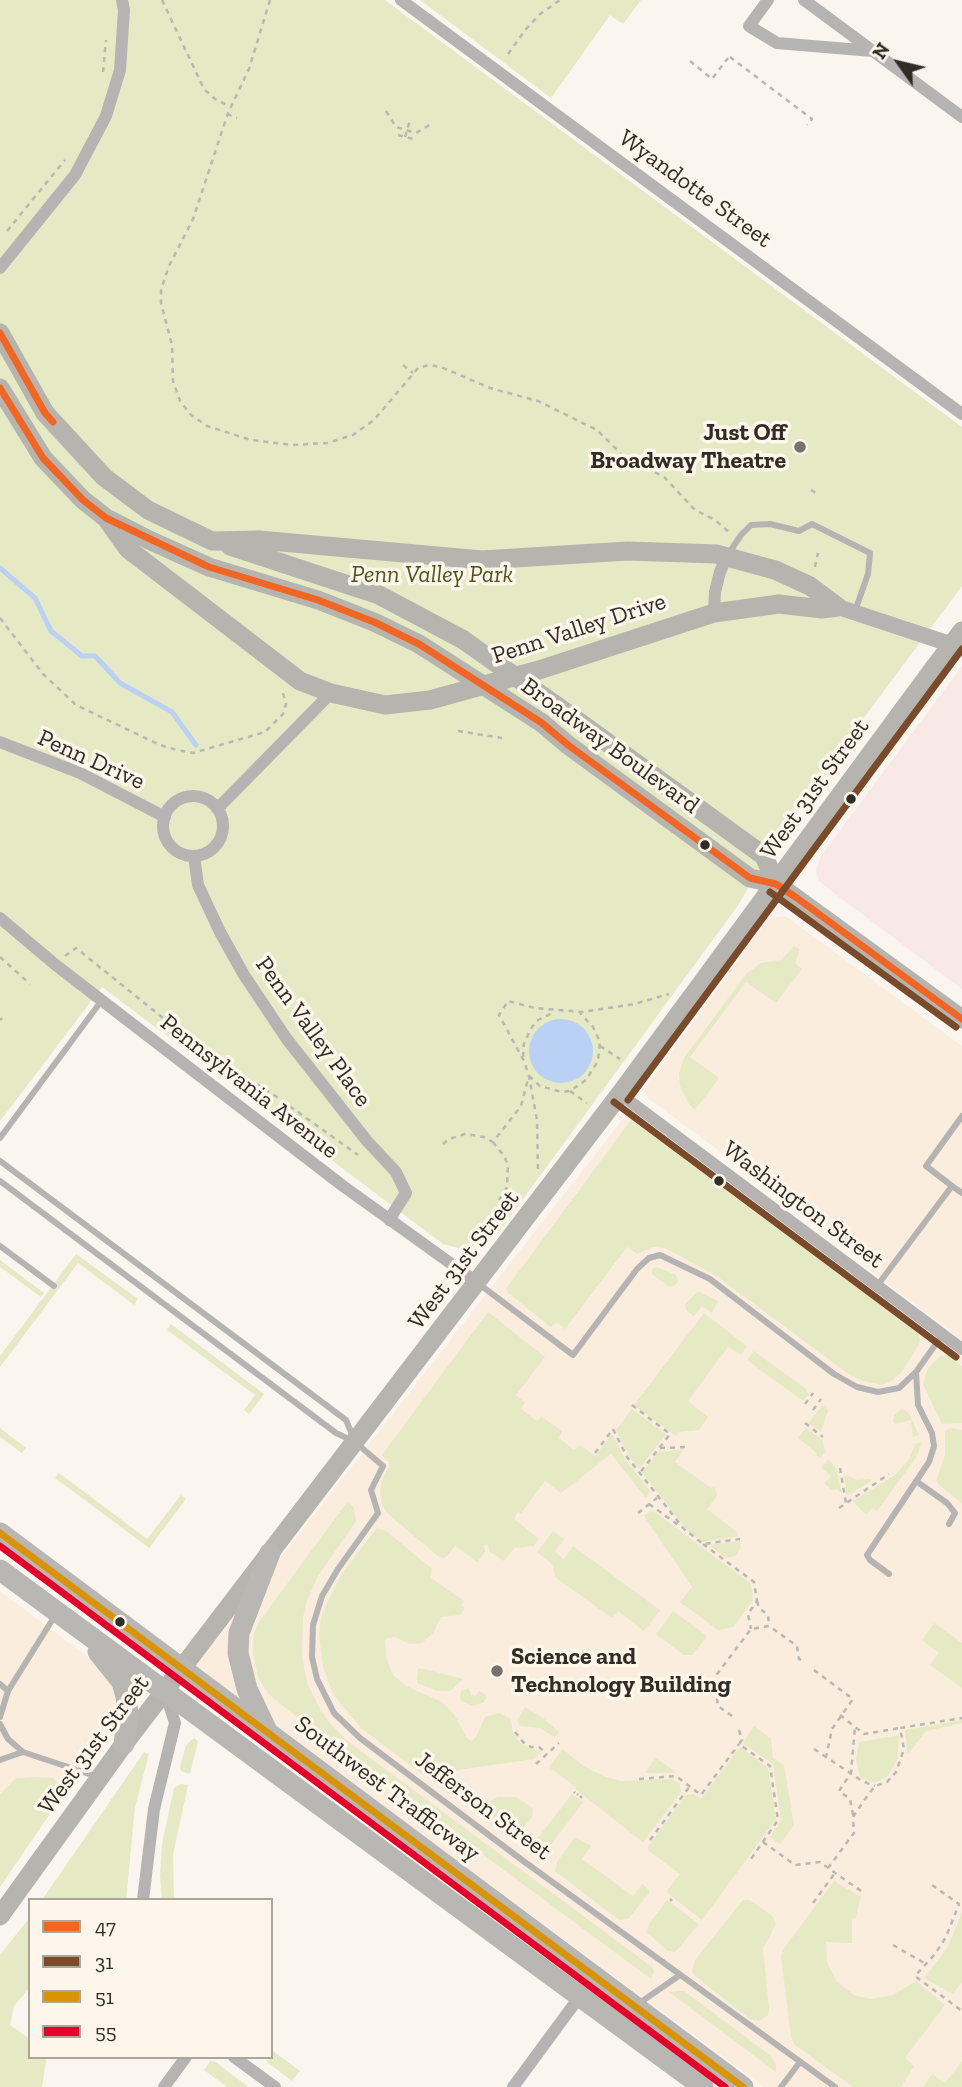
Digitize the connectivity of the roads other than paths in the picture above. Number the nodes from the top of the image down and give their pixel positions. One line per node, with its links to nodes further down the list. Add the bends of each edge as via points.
1 (122, 0): 7 (street, via 120,70 106,116 75,175)
2 (401, 0): 10 (street, Wyandotte Street)
3 (768, 0): 5 (street, via 749,26 777,43)
4 (804, 0): 5 (street)
5 (873, 51): 6 (street)
6 (962, 117)
7 (0, 268)
8 (0, 333): 12 (main road, Penn Valley Drive, via 45,413 104,477 148,510)
9 (0, 388): 11 (main road, Penn Valley Drive, via 44,458 83,500)
10 (962, 414)
11 (106, 517): 18 (main road, Penn Valley Drive, via 128,549 300,681); 23 (main road, Broadway Boulevard, bridge, via 209,567 318,600 419,644 541,723 750,878)
12 (212, 541): 13 (main road, Penn Valley Drive, via 259,540 482,560); 23 (main road, Broadway Boulevard, bridge, via 379,595 462,639 764,856)
13 (732, 548): 14 (main road, Penn Valley Drive, via 810,586); 14 (lane, via 757,524 799,531 811,524 870,553 868,574); 15 (street, via 718,582)
14 (846, 610): 15 (main road, Penn Valley Drive, via 779,604); 17 (street)
15 (714, 613): 18 (main road, Penn Valley Drive, via 430,700 384,705)
16 (962, 631): 23 (main road, West 31st Street, bridge)
17 (962, 648)
18 (331, 693): 20 (street)
19 (0, 742): 21 (street, Penn Drive, via 80,773)
20 (217, 808): 21 (street, via 212,801 192,795 170,805); 22 (street, via 222,815 221,838 214,848)
21 (165, 817): 22 (street, via 166,840 180,853)
22 (194, 856): 34 (street, Penn Valley Place, via 198,885 244,975 286,1038 396,1172 406,1194)
23 (776, 884): 26 (main road, Broadway Boulevard); 27 (main road, West 31st Street)
24 (0, 918): 25 (street, Pennsylvania Avenue)
25 (102, 1000): 29 (lane); 34 (street, Pennsylvania Avenue)
26 (962, 1019)
27 (620, 1094): 36 (main road, West 31st Street); 38 (street, Washington Street)
28 (962, 1116): 32 (lane, via 926,1166)
29 (0, 1138)
30 (0, 1161): 42 (lane, via 346,1420)
31 (0, 1181): 42 (lane, via 336,1433)
32 (952, 1186): 33 (lane); 38 (lane)
33 (962, 1194)
34 (389, 1220): 36 (street, Pennsylvania Avenue)
35 (0, 1246): 37 (lane)
36 (478, 1283): 41 (lane, via 573,1355 637,1269 660,1255 710,1279 857,1387 878,1392 899,1388); 42 (main road, West 31st Street)
37 (54, 1286)
38 (877, 1286): 39 (street, Washington Street)
39 (943, 1335): 40 (street, Washington Street); 41 (lane)
40 (962, 1349)
41 (916, 1372): 43 (lane, via 918,1405 934,1446)
42 (355, 1442): 46 (main road, West 31st Street); 65 (lane, Jefferson Street, via 383,1466 372,1490 378,1513 322,1596 313,1625 317,1679 334,1713 360,1738)
43 (916, 1481): 44 (lane, via 955,1513); 48 (lane, via 868,1550 870,1560)
44 (949, 1524)
45 (0, 1533): 51 (main road, Southwest Trafficway)
46 (270, 1553): 52 (main road, West 31st Street); 58 (main road, via 239,1633 237,1653 247,1689)
47 (0, 1570): 49 (main road)
48 (889, 1574)
49 (57, 1613): 50 (main road); 54 (lane)
50 (79, 1628): 55 (main road); 59 (main road, via 122,1682 128,1715)
51 (161, 1654): 52 (main road, Southwest Trafficway); 55 (main road)
52 (181, 1669): 55 (main road, West 31st Street); 58 (main road, Southwest Trafficway)
53 (0, 1684): 54 (lane)
54 (8, 1691): 56 (lane)
55 (165, 1691): 59 (main road, West 31st Street); 63 (street, via 175,1723 154,1809); 66 (main road)
56 (0, 1717)
57 (0, 1724): 60 (lane)
58 (268, 1733): 67 (main road, Southwest Trafficway)
59 (124, 1744): 62 (main road, West 31st Street)
60 (23, 1752): 61 (lane); 62 (lane)
61 (0, 1760)
62 (100, 1777): 64 (main road, West 31st Street)
63 (143, 1898)
64 (0, 1916)
65 (680, 1975): 67 (lane); 70 (lane, Jefferson Street)
66 (580, 1996): 73 (street); 74 (main road)
67 (634, 2007): 75 (main road, Southwest Trafficway)
68 (185, 2059): 71 (street)
69 (237, 2059): 72 (street)
70 (800, 2062): 76 (lane); 77 (lane, Jefferson Street)
71 (164, 2087)
72 (275, 2087)
73 (513, 2087)
74 (703, 2087)
75 (743, 2087)
76 (781, 2087)
77 (835, 2087)

